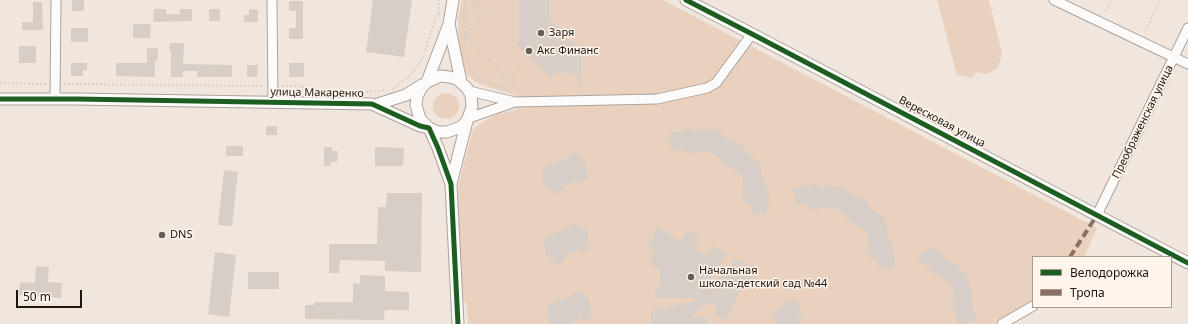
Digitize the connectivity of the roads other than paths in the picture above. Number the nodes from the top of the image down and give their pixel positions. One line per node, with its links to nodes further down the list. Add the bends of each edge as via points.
1 (56, 0): 15 (street)
2 (272, 0): 16 (street)
3 (453, 0): 6 (street)
4 (686, 0): 8 (street, Вересковая улица)
5 (1054, 0): 9 (street)
6 (447, 20): 11 (street); 12 (street)
7 (1188, 28): 9 (street, Преображенская улица)
8 (752, 34): 17 (street, via 716,83 707,88 658,99); 22 (street, Вересковая улица)
9 (1174, 58): 10 (street); 22 (street, Преображенская улица)
10 (1188, 64)
11 (461, 82): 12 (street, via 445,76); 13 (street)
12 (426, 83): 18 (street, улица Макаренко, via 406,95); 20 (street, via 417,96 416,110 420,119)
13 (469, 91): 17 (street); 19 (street, via 472,107)
14 (0, 99): 15 (street, улица Макаренко)
15 (55, 99): 16 (street, улица Макаренко)
16 (272, 102): 18 (street, улица Макаренко)
17 (515, 102): 19 (street)
18 (375, 105): 20 (street, улица Макаренко)
19 (468, 119): 20 (street, via 456,129 447,132); 21 (street)
20 (429, 128): 21 (street)
21 (451, 184): 25 (street)
22 (1097, 215): 23 (street, Вересковая улица)
23 (1188, 263)
24 (1032, 307): 26 (street)
25 (458, 324)
26 (1002, 324)

